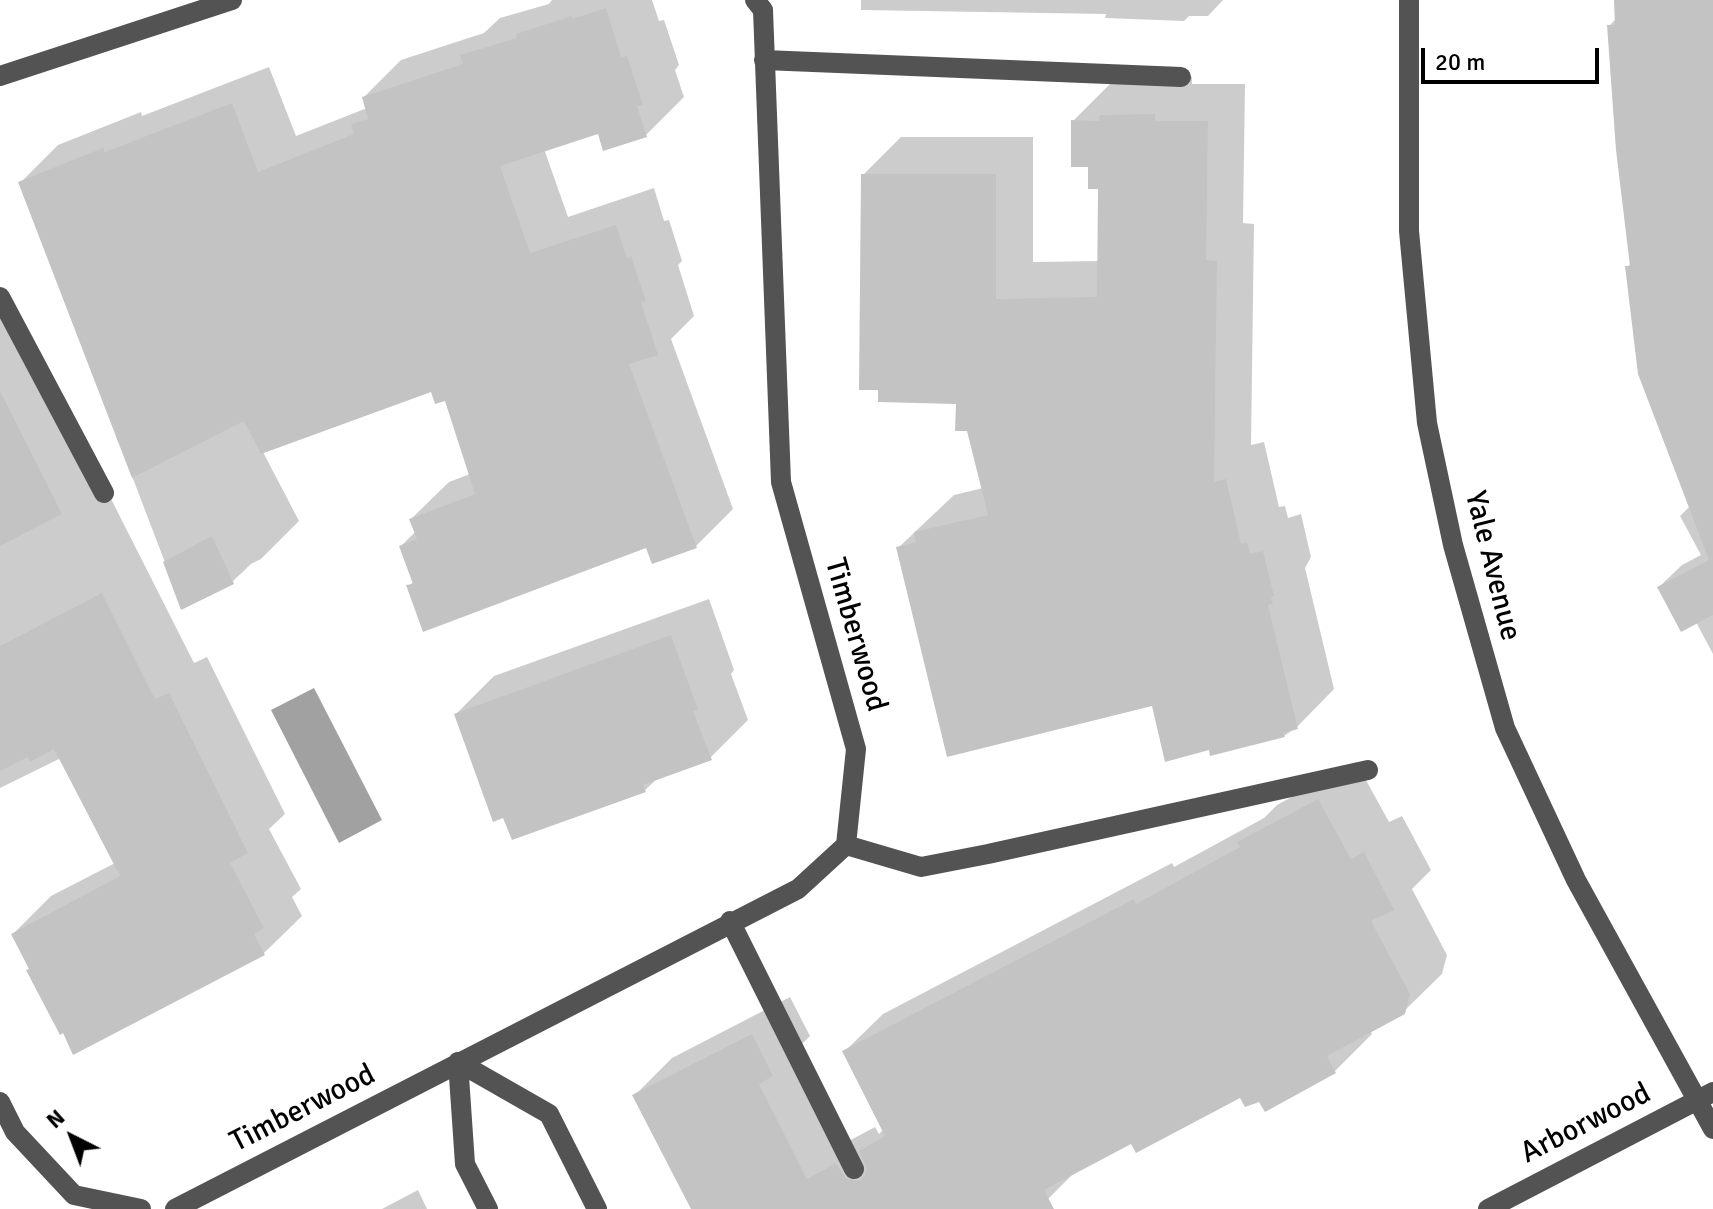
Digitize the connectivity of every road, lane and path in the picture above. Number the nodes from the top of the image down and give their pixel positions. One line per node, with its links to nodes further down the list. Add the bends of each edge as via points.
1 (232, 0): 5 (street)
2 (755, 0): 4 (street, Timberwood, via 763,10)
3 (1409, 0): 13 (street, Yale Avenue, via 1409,231 1427,423 1453,545 1505,728 1576,880)
4 (764, 60): 6 (street); 10 (street, Timberwood, via 781,482 856,749)
5 (0, 76)
6 (1181, 77)
7 (0, 297): 8 (street)
8 (104, 493)
9 (1368, 770): 10 (street, via 921,867)
10 (846, 845): 11 (street, Timberwood, via 798,889)
11 (730, 921): 12 (street, Timberwood); 16 (street)
12 (458, 1062): 19 (street, Timberwood); 20 (street, via 465,1164); 21 (street, via 549,1114)
13 (1706, 1096): 15 (street, Yale Avenue); 22 (street, Arborwood)
14 (0, 1102): 17 (street, via 15,1132 74,1195)
15 (1713, 1129)
16 (854, 1169)
17 (106, 1205): 18 (street)
18 (141, 1209)
19 (175, 1209)
20 (488, 1209)
21 (597, 1209)
22 (1488, 1209)

